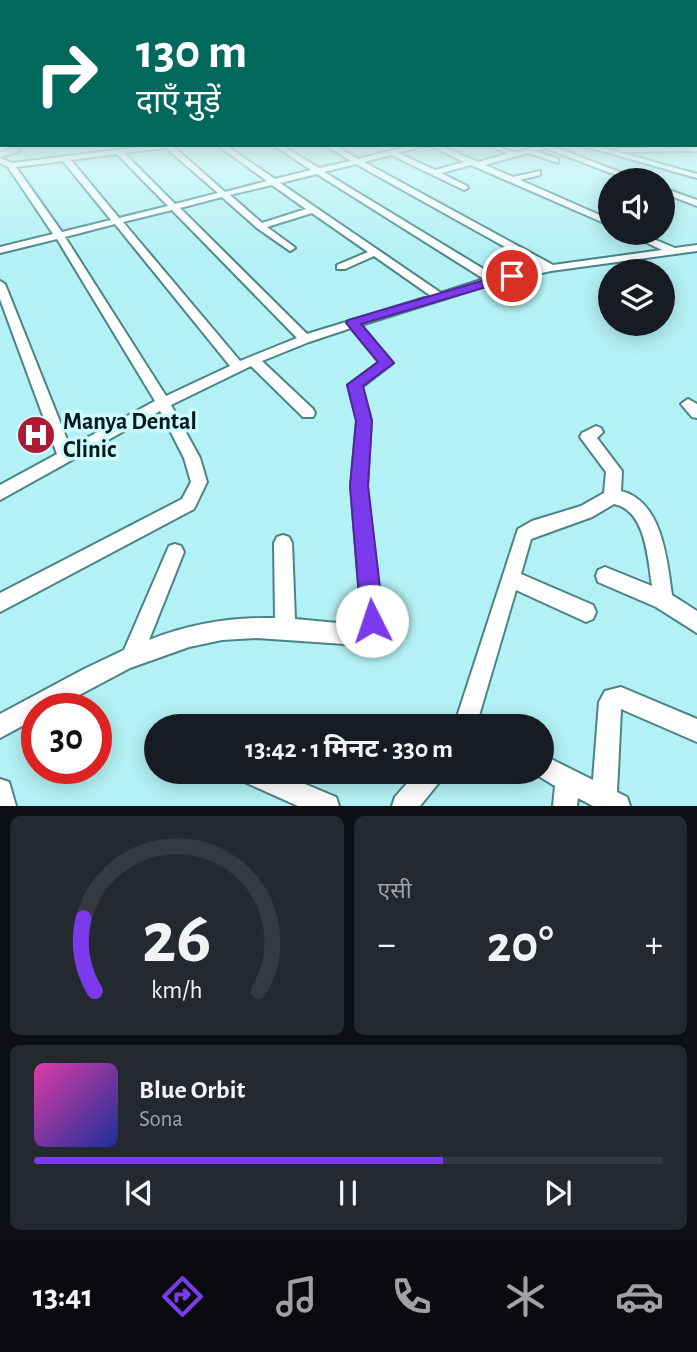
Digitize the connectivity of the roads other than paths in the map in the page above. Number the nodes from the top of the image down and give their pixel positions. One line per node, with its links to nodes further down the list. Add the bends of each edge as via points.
1 (17, 178): 23 (street)
2 (81, 178): 21 (street)
3 (144, 178): 18 (street)
4 (203, 178): 16 (street)
5 (265, 178): 13 (street)
6 (295, 178): 13 (street)
7 (326, 178): 32 (street)
8 (386, 178): 31 (street)
9 (443, 178): 14 (street)
10 (508, 178): 12 (street)
11 (521, 178): 12 (street)
12 (513, 180): 20 (street)
13 (273, 183): 16 (street); 19 (street)
14 (464, 188)
15 (675, 195): 17 (street)
16 (224, 196): 18 (street); 22 (street)
17 (697, 203)
18 (173, 208): 21 (street); 36 (street)
19 (311, 210): 22 (street); 29 (street)
20 (598, 217)
21 (117, 221): 23 (street); 38 (street)
22 (260, 226): 25 (street)
23 (59, 235): 26 (street); 39 (street)
24 (660, 245): 27 (street)
25 (290, 248)
26 (0, 250)
27 (671, 250): 28 (street); 31 (street)
28 (694, 250)
29 (374, 253): 30 (street); 34 (street)
30 (341, 267)
31 (551, 268): 32 (street)
32 (493, 280): 34 (street)
33 (0, 284): 42 (street)
34 (438, 296): 35 (street)
35 (353, 323): 36 (street); 53 (street, via 387,363 355,385 364,421 359,486 372,626 359,635)
36 (305, 339): 37 (street)
37 (253, 360): 38 (street); 40 (street)
38 (238, 367): 39 (street)
39 (163, 403): 42 (street); 50 (street, via 199,473 188,504)
40 (308, 412)
41 (596, 432): 44 (street, via 587,437 614,471)
42 (66, 457): 43 (street)
43 (0, 493)
44 (612, 496): 48 (street, via 586,513 524,534); 49 (street, via 634,504 643,519 655,544)
45 (283, 544): 53 (street)
46 (175, 552): 54 (street)
47 (605, 576): 49 (street)
48 (512, 579): 51 (street); 55 (street)
49 (663, 600): 52 (street)
50 (0, 603)
51 (586, 612)
52 (697, 623)
53 (285, 629): 54 (street, via 255,627 200,635)
54 (132, 655): 56 (street)
55 (469, 714)
56 (0, 727)
57 (697, 731): 63 (street, via 621,698 613,699)
58 (554, 773): 59 (street)
59 (568, 780): 63 (street); 67 (street)
60 (276, 784): 65 (street)
61 (423, 784): 66 (street)
62 (0, 791): 64 (street)
63 (611, 802)
64 (4, 806)
65 (327, 806)
66 (404, 806)
67 (565, 806)

